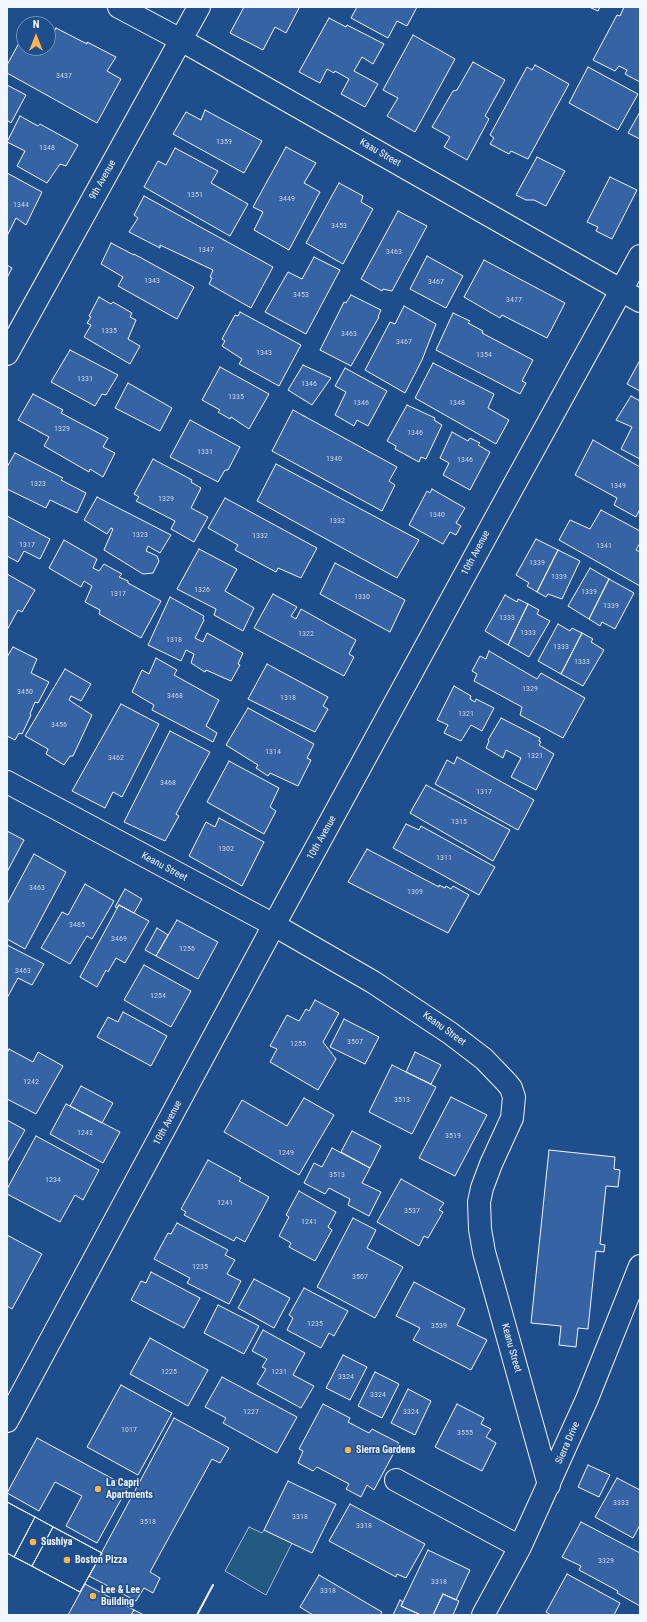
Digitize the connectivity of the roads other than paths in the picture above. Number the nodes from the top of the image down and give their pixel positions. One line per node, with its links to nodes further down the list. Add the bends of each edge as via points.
1 (119, 7): 3 (street, Kaau Street)
2 (199, 7): 3 (street, 9th Avenue)
3 (181, 40): 5 (street, Kaau Street); 7 (street, 9th Avenue)
4 (640, 256): 5 (street, 10th Avenue)
5 (621, 290): 6 (street, Kaau Street); 9 (street, 10th Avenue)
6 (640, 301)
7 (7, 354)
8 (7, 782): 9 (street, Keanu Street)
9 (274, 925): 11 (street, 10th Avenue); 13 (street, Keanu Street, via 414,1007 484,1059 511,1088 514,1102 512,1118 482,1188 479,1202 480,1229 484,1252)
10 (640, 1266): 13 (street, Sierra Drive, via 588,1399)
11 (7, 1421)
12 (396, 1480): 14 (street)
13 (549, 1485): 14 (street, Sierra Drive)
14 (520, 1547): 15 (street, Sierra Drive)
15 (483, 1615)

